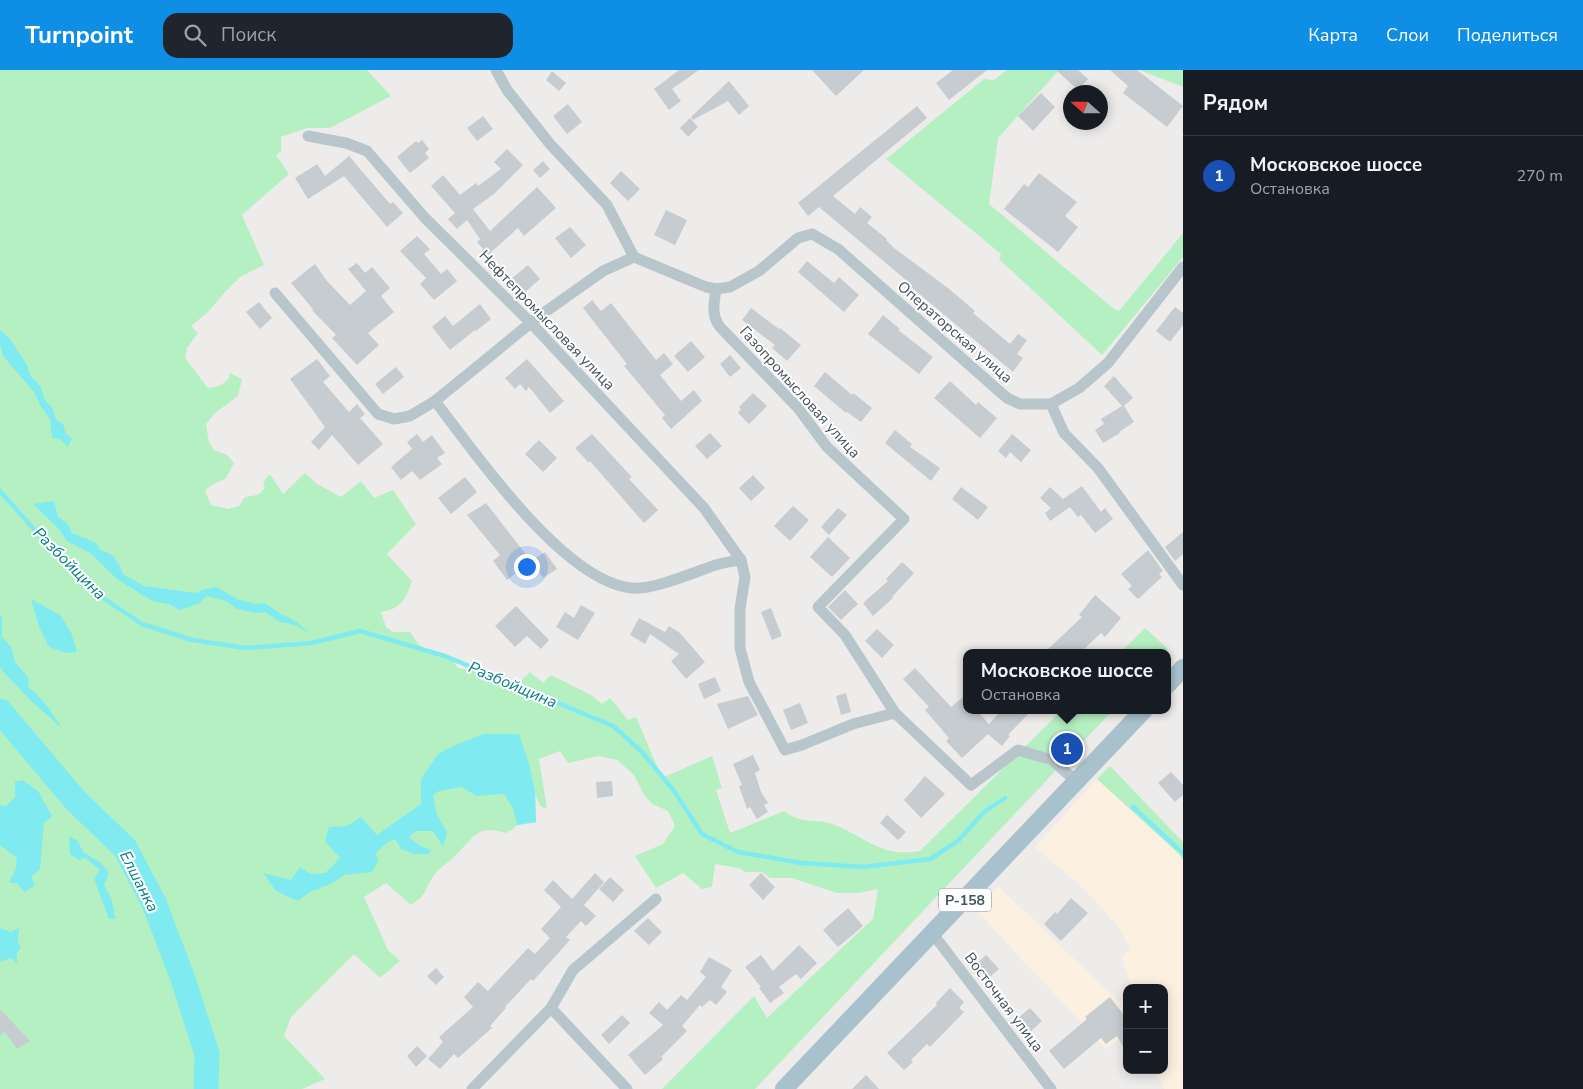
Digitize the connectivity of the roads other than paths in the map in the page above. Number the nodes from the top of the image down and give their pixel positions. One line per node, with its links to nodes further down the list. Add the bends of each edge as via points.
1 (496, 70): 3 (street, via 507,90 550,144 607,205)
2 (308, 136): 7 (street, Нефтепромысловая улица, via 367,150 425,218)
3 (634, 257): 5 (street); 7 (street, via 603,271)
4 (1183, 267): 9 (street, via 1108,363 1079,388)
5 (716, 289): 9 (street, Операторская улица, via 730,287 759,271 798,238 812,234 838,249 1007,398 1020,404); 14 (street, Газопромысловая улица, via 714,319 720,327 798,408 826,446 904,519 818,607 845,635)
6 (275, 293): 8 (street, via 378,414 394,419 410,416)
7 (531, 322): 8 (street); 10 (street, Нефтепромысловая улица, via 704,508)
8 (435, 401): 10 (street, via 492,477 538,528 590,573 611,584 633,588 663,583 722,563)
9 (1051, 404): 11 (street, via 1064,432 1098,468)
10 (742, 560): 14 (street, via 745,577 740,609 740,648 749,682 785,750 853,724)
11 (1183, 585)
12 (1182, 672): 13 (main road)
13 (1171, 682)
14 (895, 713): 16 (street, via 971,786 1018,750 1052,760)
15 (1140, 714): 16 (main road, Р-158)
16 (1076, 781): 18 (main road, Р-158)
17 (656, 899): 19 (street, via 573,970)
18 (933, 934): 22 (main road, Р-158); 23 (street, Восточная улица)
19 (550, 1008): 20 (street); 21 (street)
20 (472, 1089)
21 (627, 1089)
22 (784, 1089)
23 (1052, 1089)

